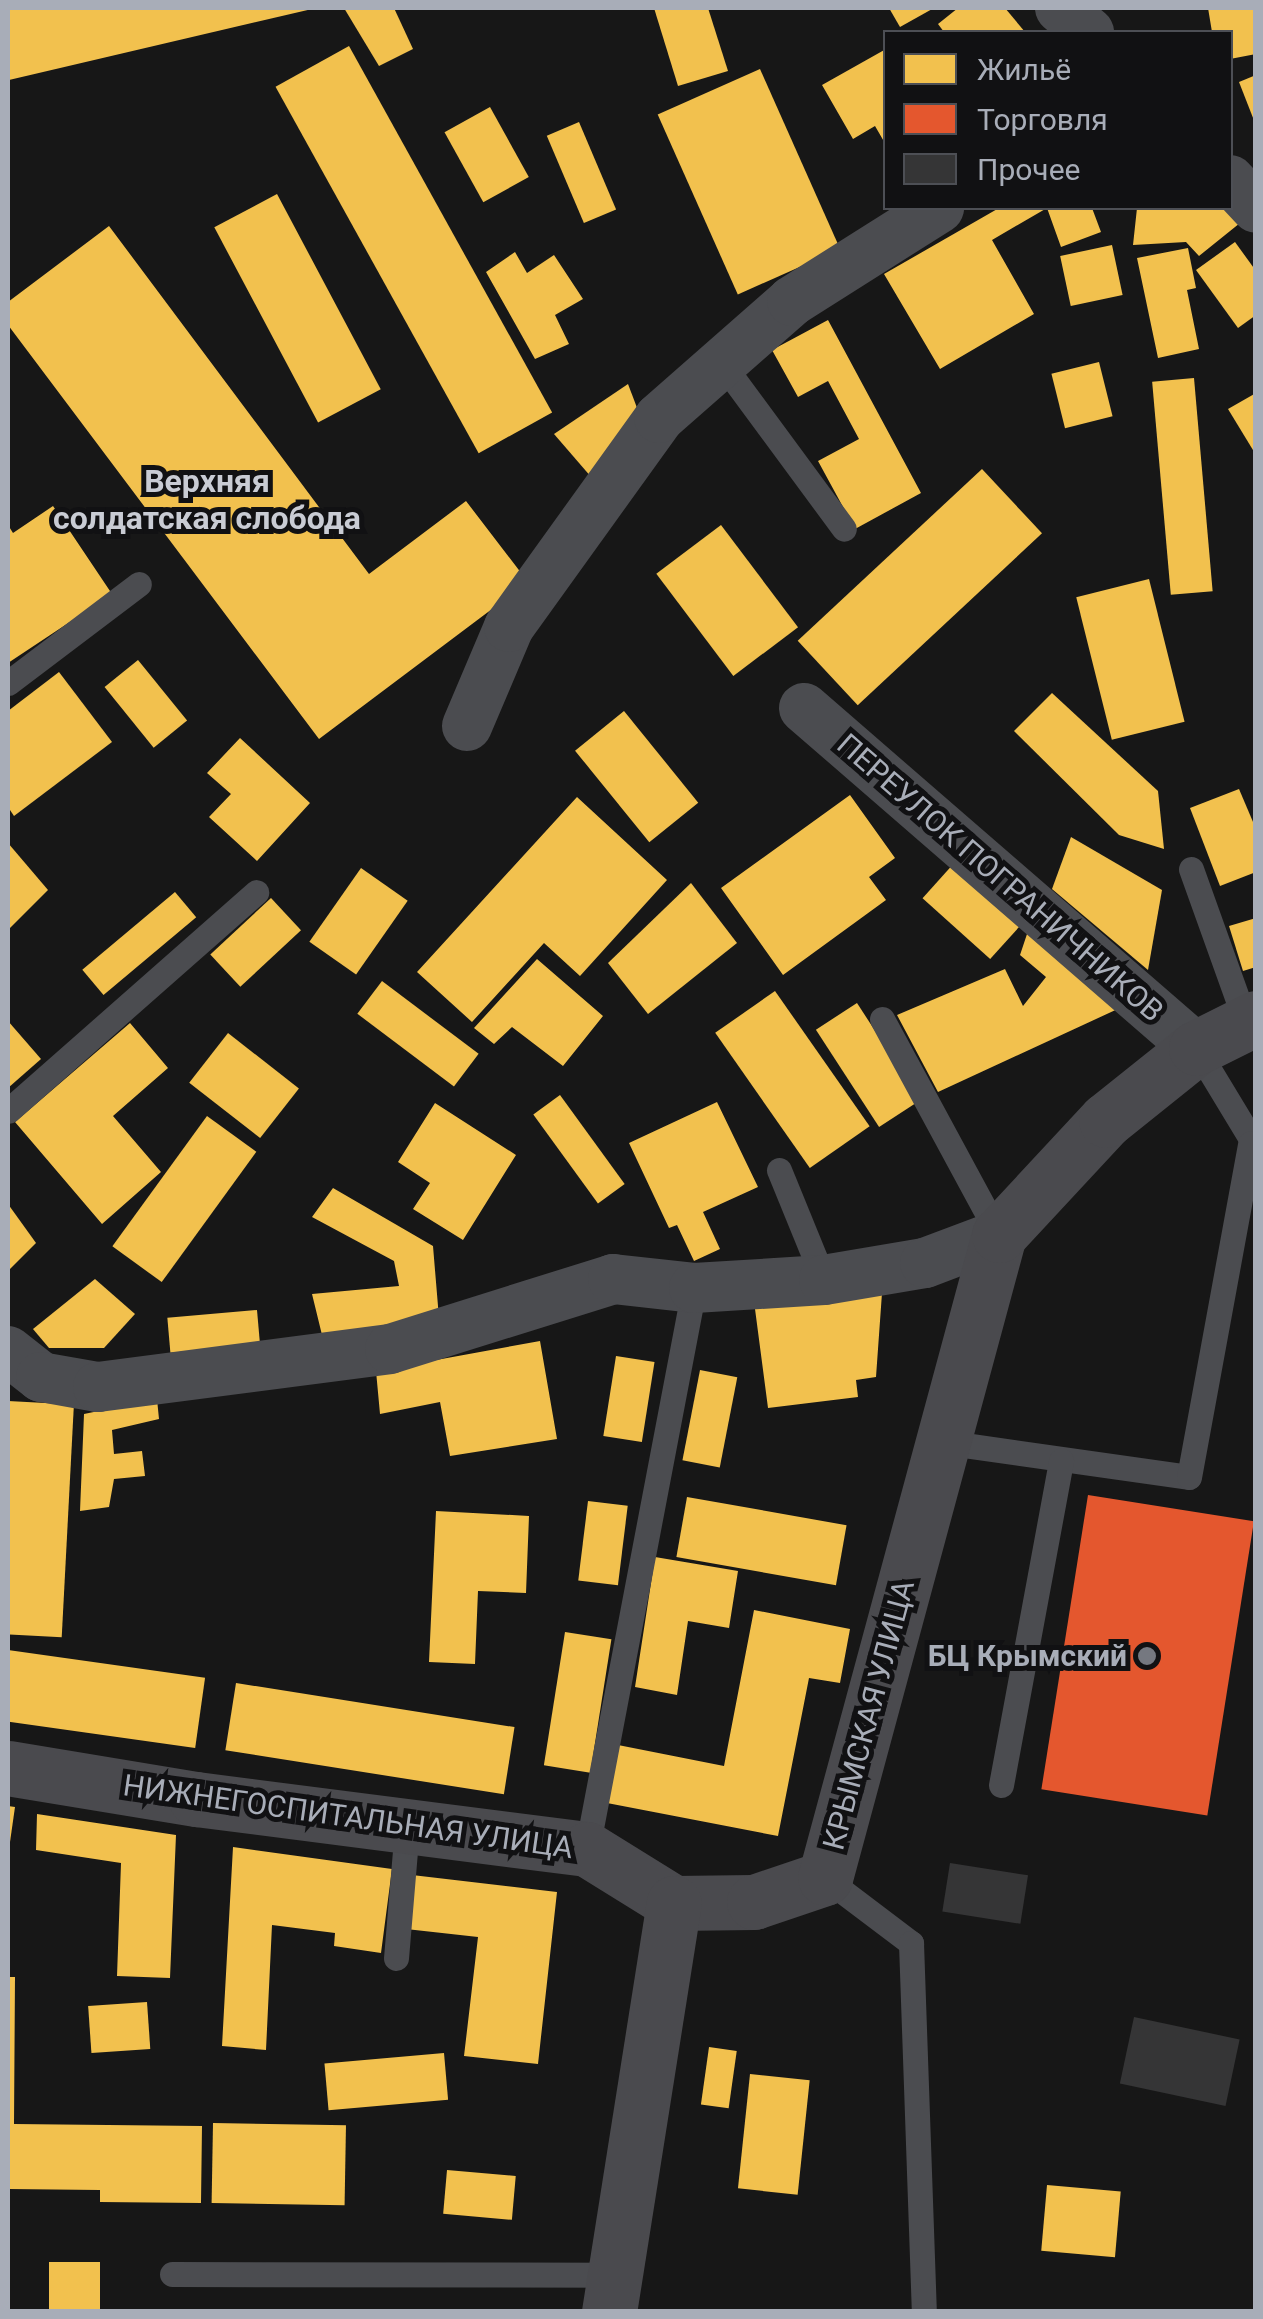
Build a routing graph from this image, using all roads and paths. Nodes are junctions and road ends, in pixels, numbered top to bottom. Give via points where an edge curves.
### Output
1 (1060, 8) edge
2 (1087, 30) edge
3 (1233, 183) edge
4 (1256, 208) edge
5 (935, 210) edge
6 (721, 362) junction
7 (844, 529) dead end
8 (140, 584) dead end
9 (8, 684) edge
10 (804, 708) dead end
11 (467, 726) dead end
12 (1191, 868) dead end
13 (256, 892) dead end
14 (882, 1019) dead end
15 (1251, 1020) edge
16 (1196, 1048) junction
17 (8, 1110) edge
18 (1252, 1146) edge
19 (778, 1170) dead end
20 (999, 1235) junction
21 (824, 1280) junction
22 (694, 1288) junction
23 (8, 1352) edge
24 (943, 1442) junction
25 (1061, 1460) junction
26 (8, 1768) edge
27 (1001, 1785) dead end
28 (407, 1826) junction
29 (587, 1849) junction
30 (825, 1878) junction
31 (674, 1904) junction
32 (396, 1958) dead end
33 (172, 2274) dead end
34 (612, 2293) edge
35 (924, 2312) edge

1 - 2 street
3 - 4 street
5 - 6 street via 792,301
6 - 7 lane
6 - 11 street via 658,418 569,540 509,627
8 - 9 lane
10 - 16 street, ПЕРЕУЛОК ПОГРАНИЧНИКОВ
12 - 15 lane
13 - 17 lane
14 - 20 lane
15 - 16 street
16 - 18 lane
16 - 20 street via 1106,1120
18 - 25 lane via 1188,1477
19 - 21 lane
20 - 21 street via 925,1263
20 - 24 street, КРЫМСКАЯ УЛИЦА
21 - 22 street
22 - 23 street via 613,1279 390,1349 98,1387 41,1377
22 - 29 lane
24 - 25 lane
24 - 30 street, КРЫМСКАЯ УЛИЦА
25 - 27 lane
26 - 28 street, НИЖНЕГОСПИТАЛЬНАЯ УЛИЦА
28 - 29 street, НИЖНЕГОСПИТАЛЬНАЯ УЛИЦА
28 - 32 lane
29 - 31 street, НИЖНЕГОСПИТАЛЬНАЯ УЛИЦА
30 - 31 street, КРЫМСКАЯ УЛИЦА via 754,1902
30 - 35 lane via 911,1943
31 - 34 street
33 - 34 lane

